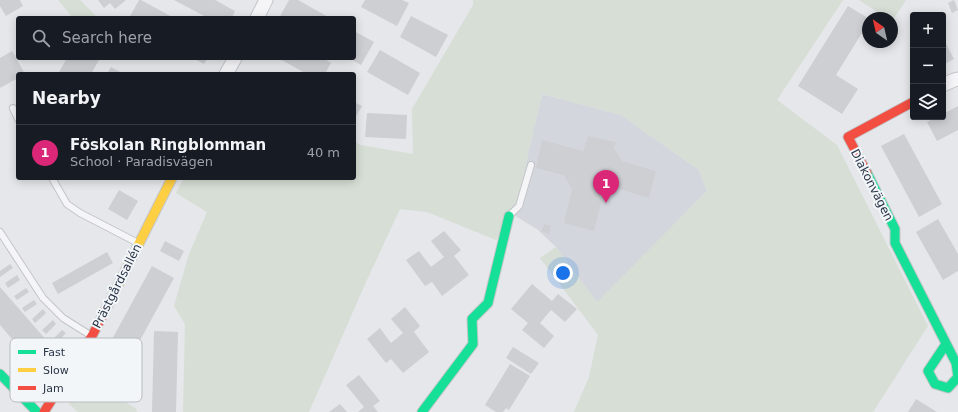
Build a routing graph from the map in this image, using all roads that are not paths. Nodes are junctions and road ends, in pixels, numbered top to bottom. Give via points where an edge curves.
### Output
1 (266, 0) edge
2 (258, 16) edge
3 (234, 60) edge
4 (227, 72) edge
5 (958, 79) edge
6 (945, 84) edge
7 (910, 104) edge
8 (13, 108) dead end
9 (16, 115) edge
10 (531, 165) dead end
11 (53, 180) edge
12 (171, 180) edge
13 (509, 216) joint
14 (0, 232) edge
15 (139, 243) junction
16 (92, 336) joint
17 (946, 344) dead end
18 (0, 374) edge
19 (10, 384) edge
20 (27, 402) edge
21 (50, 402) edge
22 (37, 412) edge
23 (44, 412) edge
24 (422, 412) edge

1 - 2 street
3 - 4 street
5 - 6 street
7 - 17 street, Diakonvägen via 848,137 895,229 895,243
8 - 9 lane
10 - 13 lane via 519,206
11 - 15 lane via 68,204 80,213
12 - 15 street, Prästgårdsallén
13 - 24 street via 488,303 472,318 473,344
14 - 16 lane via 43,298 63,318
15 - 16 street, Prästgårdsallén
18 - 19 street
20 - 22 street
21 - 23 street, Prästgårdsallén

